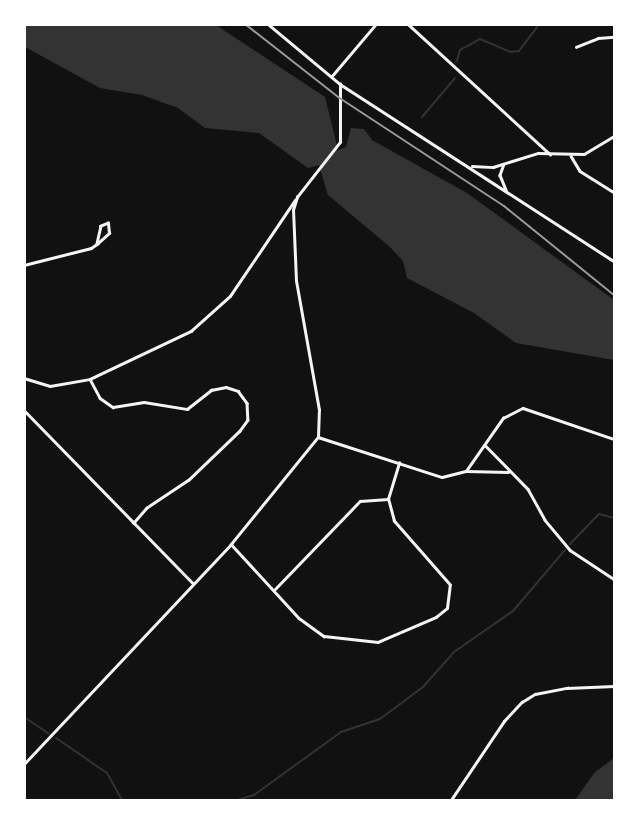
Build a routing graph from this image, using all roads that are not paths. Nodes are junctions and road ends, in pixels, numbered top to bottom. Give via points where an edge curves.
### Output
1 (268, 24) edge
2 (376, 24) edge
3 (408, 24) edge
4 (614, 37) edge
5 (576, 47) dead end
6 (331, 77) junction
7 (340, 84) junction
8 (614, 136) edge
9 (550, 154) junction
10 (571, 156) junction
11 (504, 164) junction
12 (469, 166) junction
13 (614, 192) edge
14 (508, 194) junction
15 (297, 197) junction
16 (97, 244) junction
17 (614, 261) edge
18 (24, 265) edge
19 (24, 378) edge
20 (90, 379) junction
21 (24, 410) edge
22 (318, 437) junction
23 (614, 439) edge
24 (485, 445) junction
25 (399, 463) junction
26 (466, 471) junction
27 (508, 472) junction
28 (388, 499) junction
29 (134, 523) junction
30 (231, 544) junction
31 (614, 579) edge
32 (192, 583) junction
33 (274, 590) junction
34 (614, 685) edge
35 (24, 764) edge
36 (451, 800) edge

1 - 6 street
2 - 6 street
3 - 9 street
4 - 5 street
6 - 7 street
7 - 12 street
7 - 15 street via 338,147
8 - 10 street via 594,151
9 - 10 street
9 - 11 street
10 - 13 street via 580,171
11 - 12 street
11 - 14 street via 500,175
12 - 14 street
14 - 17 street
15 - 20 street via 230,296 212,314 166,346
15 - 22 street via 293,210 296,281 319,410
16 - 16 street via 101,226 108,223 111,230
16 - 18 street
19 - 20 street via 50,386
20 - 29 street via 100,398 113,407 153,402 187,409 211,390 226,387 238,391 247,403 248,420 240,431 190,480 147,508
21 - 29 street
22 - 25 street
22 - 30 street
23 - 24 street via 523,408 503,418
24 - 26 street
24 - 27 street
25 - 26 street via 442,477
25 - 28 street
26 - 27 street
27 - 31 street via 527,489 570,550
28 - 33 street via 360,502
28 - 33 street via 394,521 450,585 447,608 436,617 378,642 337,640 311,629
29 - 32 street
30 - 32 street
30 - 33 street
32 - 35 street
34 - 36 street via 535,694 513,710

